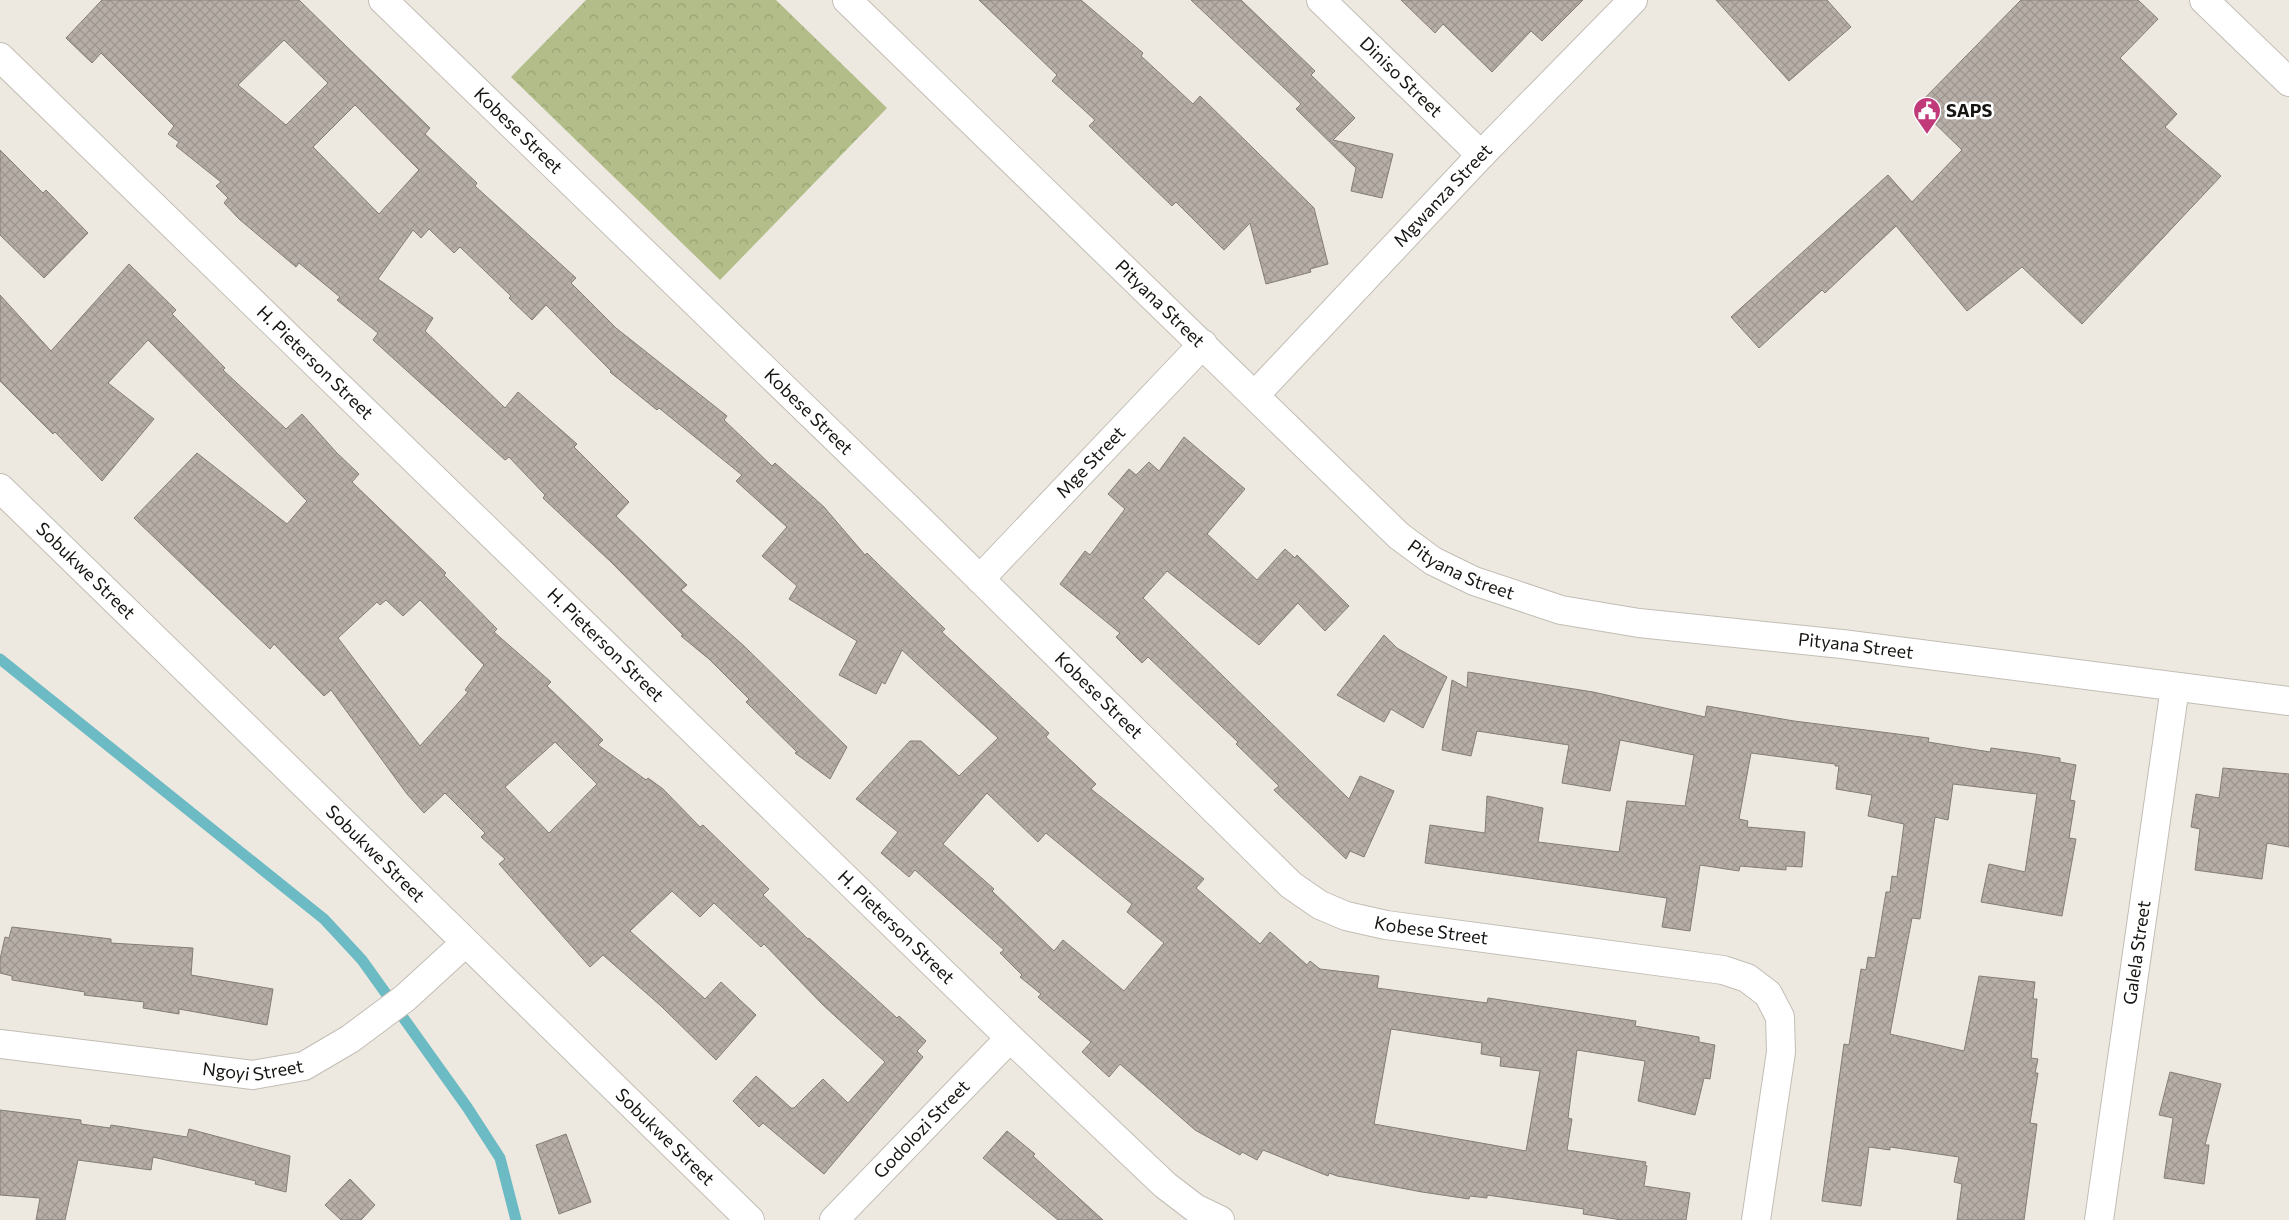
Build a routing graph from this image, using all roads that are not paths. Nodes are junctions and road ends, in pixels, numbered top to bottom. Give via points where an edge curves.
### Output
1 (384, 0) edge
2 (847, 0) edge
3 (1321, 0) edge
4 (1633, 0) edge
5 (2204, 0) edge
6 (0, 57) edge
7 (2289, 82) edge
8 (1481, 154) junction
9 (1203, 344) junction
10 (1255, 395) junction
11 (0, 488) edge
12 (980, 579) junction
13 (2175, 686) junction
14 (2289, 701) edge
15 (465, 943) junction
16 (1010, 1038) junction
17 (0, 1044) edge
18 (750, 1220) edge
19 (834, 1220) edge
20 (1220, 1220) edge
21 (1756, 1220) edge
22 (2099, 1220) edge

1 - 12 street, Kobese Street
2 - 9 street, Pityana Street
3 - 8 street, Diniso Street
4 - 8 street, Mgwanza Street
5 - 7 street
6 - 16 street, H. Pieterson Street
8 - 10 street, Mgwanza Street
9 - 10 street, Pityana Street
9 - 12 street, Mge Street
10 - 13 street, Pityana Street via 1399,536 1433,561 1474,580 1562,610 1639,623 1842,644
11 - 15 street, Sobukwe Street
12 - 21 street, Kobese Street via 1291,885 1320,904 1346,916 1386,925 1723,970 1747,978 1768,994 1780,1017 1781,1052
13 - 14 street, Pityana Street
13 - 22 street, Galela Street
15 - 17 street, Ngoyi Street via 390,1010 350,1040 304,1066 252,1075
15 - 18 street, Sobukwe Street
16 - 19 street, Godolozi Street
16 - 20 street, H. Pieterson Street via 1166,1185 1195,1208

